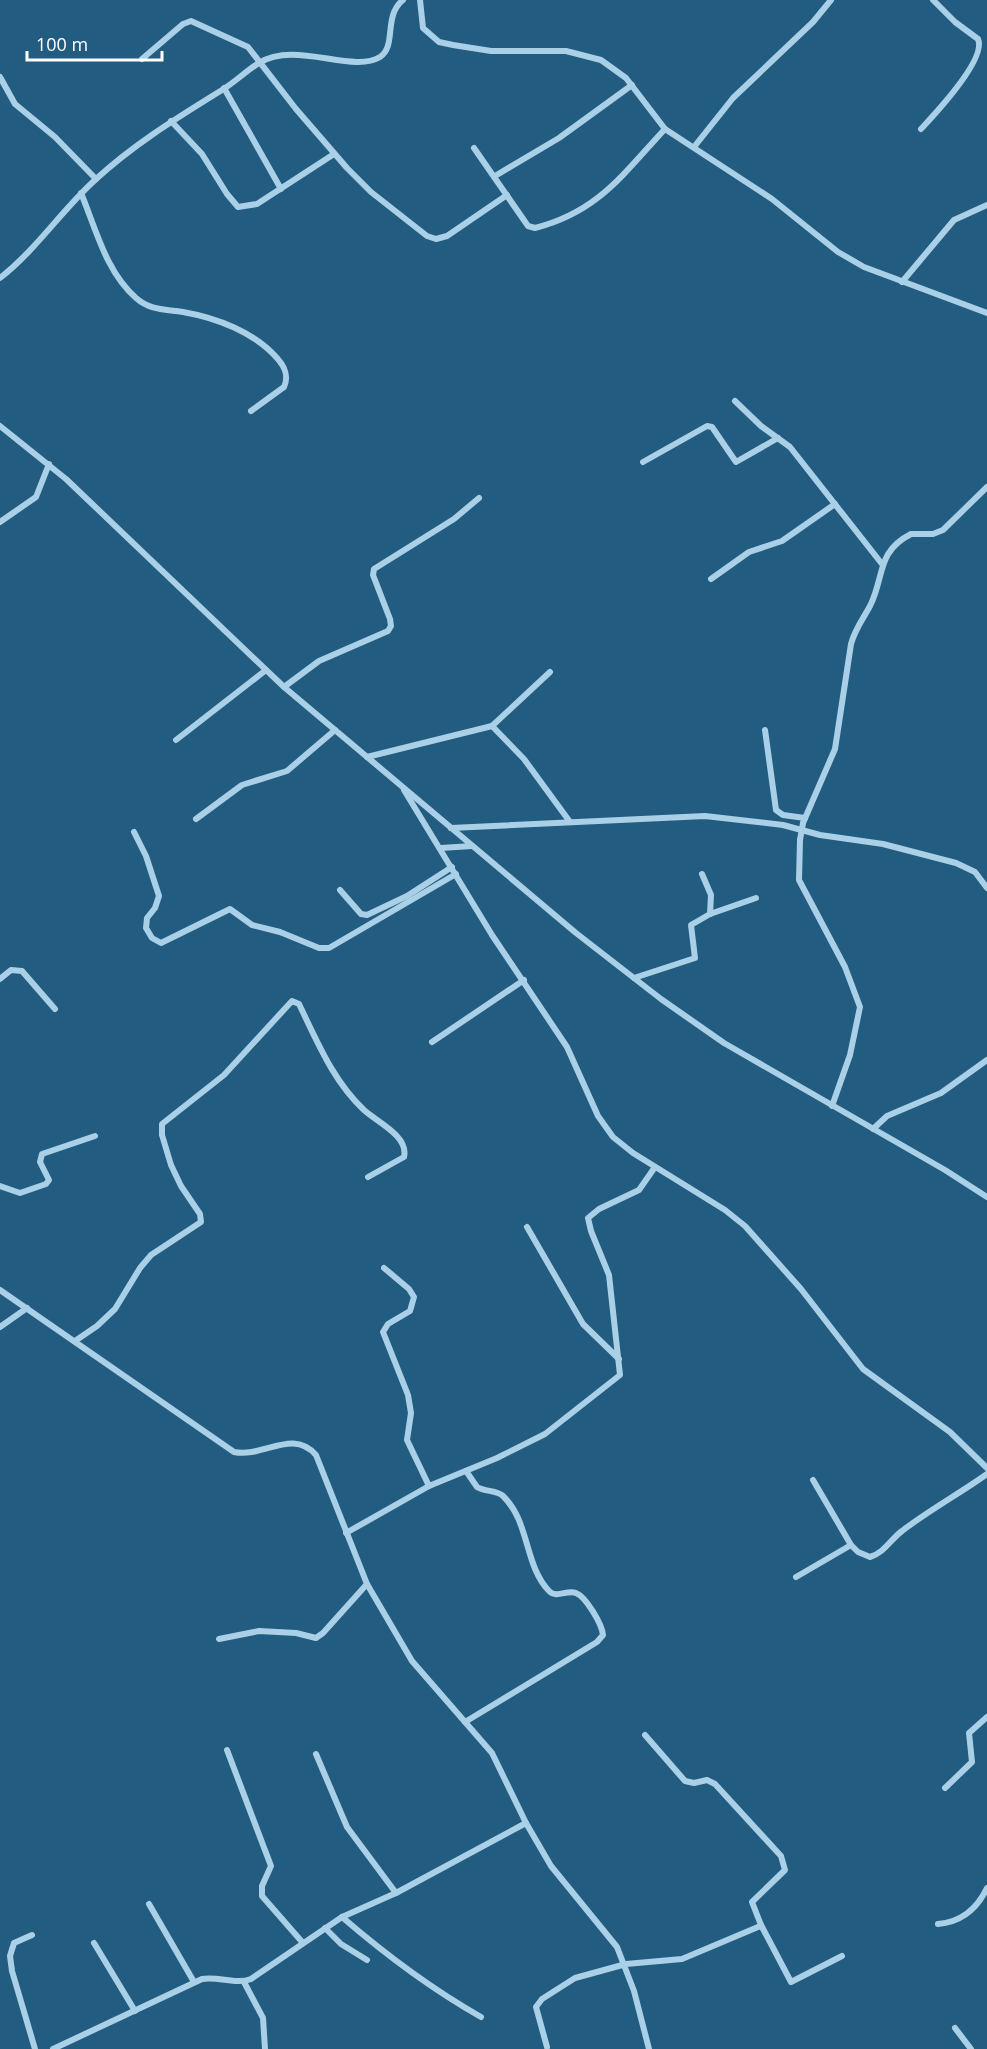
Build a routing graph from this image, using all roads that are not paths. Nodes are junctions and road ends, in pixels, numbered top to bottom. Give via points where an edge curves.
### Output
1 (403, 0) edge
2 (420, 0) edge
3 (831, 0) edge
4 (933, 0) edge
5 (142, 59) dead end
6 (260, 62) junction
7 (0, 77) edge
8 (632, 86) junction
9 (224, 88) junction
10 (171, 121) junction
11 (665, 129) junction
12 (921, 129) dead end
13 (694, 147) junction
14 (474, 148) dead end
15 (334, 154) junction
16 (495, 176) junction
17 (96, 179) junction
18 (281, 189) junction
19 (81, 193) junction
20 (507, 195) junction
21 (987, 204) edge
22 (0, 278) edge
23 (902, 282) junction
24 (987, 313) edge
25 (735, 401) dead end
26 (251, 411) dead end
27 (0, 426) edge
28 (778, 438) junction
29 (643, 462) dead end
30 (49, 464) junction
31 (987, 487) edge
32 (478, 498) dead end
33 (835, 504) junction
34 (0, 522) edge
35 (882, 564) junction
36 (711, 579) dead end
37 (266, 670) junction
38 (550, 672) dead end
39 (284, 687) junction
40 (492, 726) junction
41 (335, 730) junction
42 (765, 730) dead end
43 (176, 740) dead end
44 (367, 757) junction
45 (399, 782) junction
46 (196, 819) dead end
47 (804, 821) junction
48 (570, 822) junction
49 (451, 828) junction
50 (134, 832) dead end
51 (472, 846) junction
52 (441, 848) junction
53 (452, 867) junction
54 (456, 874) junction
55 (702, 874) dead end
56 (987, 888) edge
57 (340, 890) dead end
58 (756, 898) dead end
59 (710, 914) junction
60 (634, 978) junction
61 (0, 979) edge
62 (524, 980) junction
63 (55, 1009) dead end
64 (432, 1042) dead end
65 (987, 1060) edge
66 (832, 1106) junction
67 (873, 1129) junction
68 (95, 1136) dead end
69 (655, 1167) junction
70 (369, 1177) dead end
71 (0, 1185) edge
72 (987, 1197) edge
73 (527, 1227) dead end
74 (384, 1268) dead end
75 (0, 1290) edge
76 (27, 1308) junction
77 (0, 1327) edge
78 (75, 1341) junction
79 (619, 1359) junction
80 (987, 1468) edge
81 (466, 1471) junction
82 (987, 1474) edge
83 (813, 1480) dead end
84 (429, 1486) junction
85 (346, 1533) junction
86 (850, 1545) junction
87 (796, 1577) dead end
88 (367, 1584) junction
89 (219, 1639) dead end
90 (987, 1717) edge
91 (465, 1722) junction
92 (645, 1735) dead end
93 (227, 1750) dead end
94 (316, 1754) dead end
95 (945, 1788) dead end
96 (526, 1823) junction
97 (987, 1888) edge
98 (396, 1893) junction
99 (149, 1904) dead end
100 (342, 1917) junction
101 (938, 1924) dead end
102 (761, 1925) junction
103 (325, 1928) junction
104 (32, 1935) dead end
105 (94, 1943) dead end
106 (303, 1943) junction
107 (842, 1956) dead end
108 (368, 1960) dead end
109 (626, 1964) junction
110 (194, 1982) junction
111 (244, 1982) junction
112 (135, 2011) junction
113 (481, 2017) dead end
114 (956, 2028) dead end
115 (547, 2047) dead end
116 (35, 2049) edge
117 (53, 2049) edge
118 (265, 2049) edge
119 (649, 2049) edge
120 (971, 2049) edge

1 - 6 street via 394,9 386,51 372,60 310,54
2 - 8 street via 423,28 439,42 491,51 581,53 614,67
3 - 13 street via 733,98
4 - 12 street via 980,43 960,86
5 - 6 street via 191,21 248,47
6 - 9 street
6 - 15 street
7 - 17 street via 15,104
8 - 11 street
8 - 16 street via 559,138
9 - 10 street
9 - 18 street
10 - 17 street via 135,144
10 - 18 street via 202,153 234,204 246,208
11 - 13 street
11 - 20 street via 602,197 580,211 531,227
13 - 23 street via 772,199 838,252
14 - 16 street
15 - 18 street
15 - 20 street via 371,192 420,232 435,239 447,236
16 - 20 street
17 - 19 street
19 - 22 street via 23,259
19 - 26 street via 116,278 135,297 152,308 190,314 247,333 282,363 286,374 284,387
21 - 23 street via 954,220
23 - 24 street
25 - 28 street
27 - 30 street
28 - 29 street via 736,462 712,427 707,426
28 - 33 street via 790,447
30 - 34 street via 36,497
30 - 37 street
31 - 35 street via 943,530 905,537 889,551
32 - 39 street via 454,519 374,569 390,619 388,631 319,661
33 - 35 street
33 - 36 street via 782,541 749,552
35 - 47 street via 875,594 851,644 835,748
37 - 39 street
37 - 43 street
38 - 40 street
39 - 41 street
40 - 44 street
40 - 48 street via 524,759
41 - 44 street
41 - 46 street via 287,771 242,784
42 - 47 street via 776,810
44 - 45 street
45 - 49 street
45 - 52 street
47 - 66 street, bridge via 799,880 845,967 860,1007 850,1055
48 - 49 street
48 - 56 street via 705,816 783,825 956,863 975,872
49 - 51 street
50 - 54 street via 159,896 146,928 161,943 230,909 252,925 329,948
51 - 52 street
51 - 60 street
52 - 53 street
53 - 54 street
53 - 57 street via 368,915 361,914
54 - 62 street
55 - 59 street via 711,895
58 - 59 street
59 - 60 street via 691,925 695,958
60 - 66 street via 724,1043
61 - 63 street via 11,970 22,971
62 - 64 street
62 - 69 street via 577,1064 605,1128
65 - 67 street via 941,1093 887,1116
66 - 67 street
67 - 72 street
68 - 71 street via 42,1154 40,1162 49,1180 46,1184 20,1193
69 - 79 street via 639,1190 588,1218 609,1275
69 - 80 street via 745,1226 794,1280 863,1369 950,1432
70 - 78 street via 404,1157 404,1150 394,1134 351,1095 322,1053 299,1004 292,1001 224,1075 162,1124 171,1165 201,1222 151,1255 115,1309
73 - 79 street via 583,1324
74 - 84 street via 414,1297 410,1311 388,1324 383,1332 408,1395 411,1413 407,1440
75 - 76 street
76 - 77 street
76 - 78 street
78 - 85 street via 234,1452 252,1454 295,1442 309,1448 321,1463
79 - 81 street via 620,1375 559,1425
81 - 84 street
81 - 91 street via 477,1487 502,1494 509,1504 548,1590 557,1595 572,1592 582,1596 603,1635
82 - 86 street via 899,1533 876,1555 864,1556
83 - 86 street
84 - 85 street
85 - 88 street
86 - 87 street
88 - 89 street via 316,1638 259,1631
88 - 91 street via 412,1661
90 - 95 street via 969,1733 972,1762
91 - 96 street via 492,1753
92 - 102 street via 685,1781 707,1780 715,1784 781,1856 784,1874 752,1902
93 - 106 street via 271,1866 262,1896
94 - 98 street via 347,1827
96 - 98 street
96 - 109 street via 556,1873 608,1933
97 - 101 street via 970,1913
98 - 100 street
99 - 110 street
100 - 103 street
100 - 113 street via 402,1967
102 - 107 street via 791,1982
102 - 109 street via 681,1959
103 - 106 street
103 - 108 street via 341,1944
104 - 116 street via 14,1943 10,1963
105 - 112 street
106 - 111 street
109 - 115 street via 576,1978 537,2003
109 - 119 street
110 - 111 street via 214,1977
110 - 112 street
111 - 118 street via 263,2018
112 - 117 street
114 - 120 street

